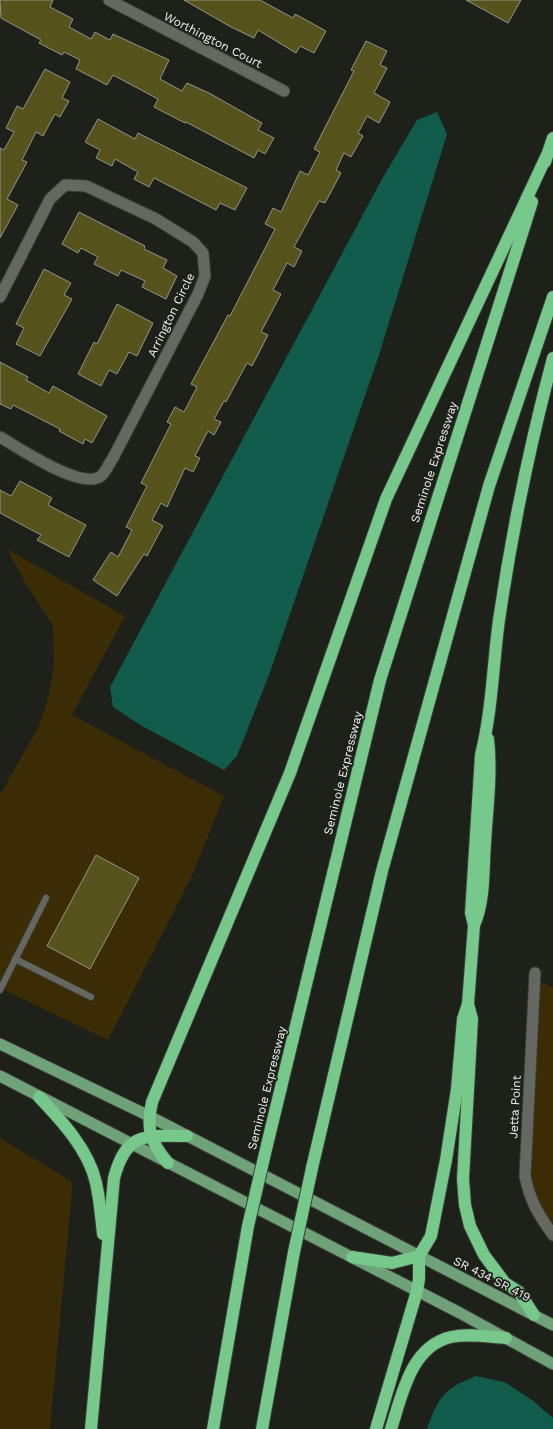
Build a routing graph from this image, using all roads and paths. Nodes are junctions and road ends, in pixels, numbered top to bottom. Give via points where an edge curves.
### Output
1 (109, 0) edge
2 (284, 91) dead end
3 (553, 138) edge
4 (547, 155) junction
5 (0, 297) edge
6 (553, 297) edge
7 (553, 358) edge
8 (0, 437) edge
9 (46, 898) dead end
10 (15, 959) junction
11 (535, 973) dead end
12 (0, 990) edge
13 (91, 997) dead end
14 (468, 1004) junction
15 (0, 1044) edge
16 (0, 1076) edge
17 (39, 1096) junction
18 (149, 1116) junction
19 (187, 1136) junction
20 (151, 1137) junction
21 (130, 1143) junction
22 (168, 1162) junction
23 (553, 1235) edge
24 (106, 1254) junction
25 (419, 1256) junction
26 (352, 1257) junction
27 (417, 1291) junction
28 (534, 1315) junction
29 (553, 1325) edge
30 (506, 1338) junction
31 (553, 1364) edge
32 (90, 1429) edge
33 (213, 1429) edge
34 (262, 1429) edge
35 (376, 1429) edge
36 (391, 1429) edge

1 - 2 street, Worthington Court
3 - 4 highway, Seminole Expressway
4 - 18 highway via 386,499 290,773 152,1102
4 - 33 highway, Seminole Expressway, bridge via 380,680 248,1226
5 - 8 street, Arrington Circle via 50,199 65,185 86,186 156,219 193,242 203,253 205,276 198,294 101,476 88,480 69,475
6 - 34 highway, bridge via 489,486 382,871 312,1168
7 - 14 highway via 528,460 499,621 487,730 490,756 484,852 478,915 474,925
9 - 10 lane
10 - 12 lane
10 - 13 lane
11 - 23 street, Jetta Point via 525,1176 536,1212
14 - 25 highway via 463,1019 457,1089 440,1192 431,1236
14 - 28 highway via 472,1019 463,1179 465,1206 470,1226 484,1255 505,1283 519,1292
15 - 18 main road, SR 434 SR 419
16 - 17 main road
17 - 21 main road
17 - 24 highway via 82,1149 96,1181
18 - 19 main road, SR 434 SR 419
18 - 20 highway
19 - 20 highway
19 - 25 main road, SR 434 SR 419
20 - 21 highway
20 - 22 highway via 156,1149
21 - 22 main road
21 - 24 highway via 119,1158 114,1178
22 - 26 main road
24 - 32 highway
25 - 26 highway via 392,1262
25 - 27 highway
25 - 28 main road, SR 434 SR 419
26 - 27 main road
27 - 30 main road
27 - 35 highway
28 - 29 main road, SR 434 SR 419
30 - 31 main road
30 - 36 highway via 476,1335 452,1337 432,1345 418,1358

